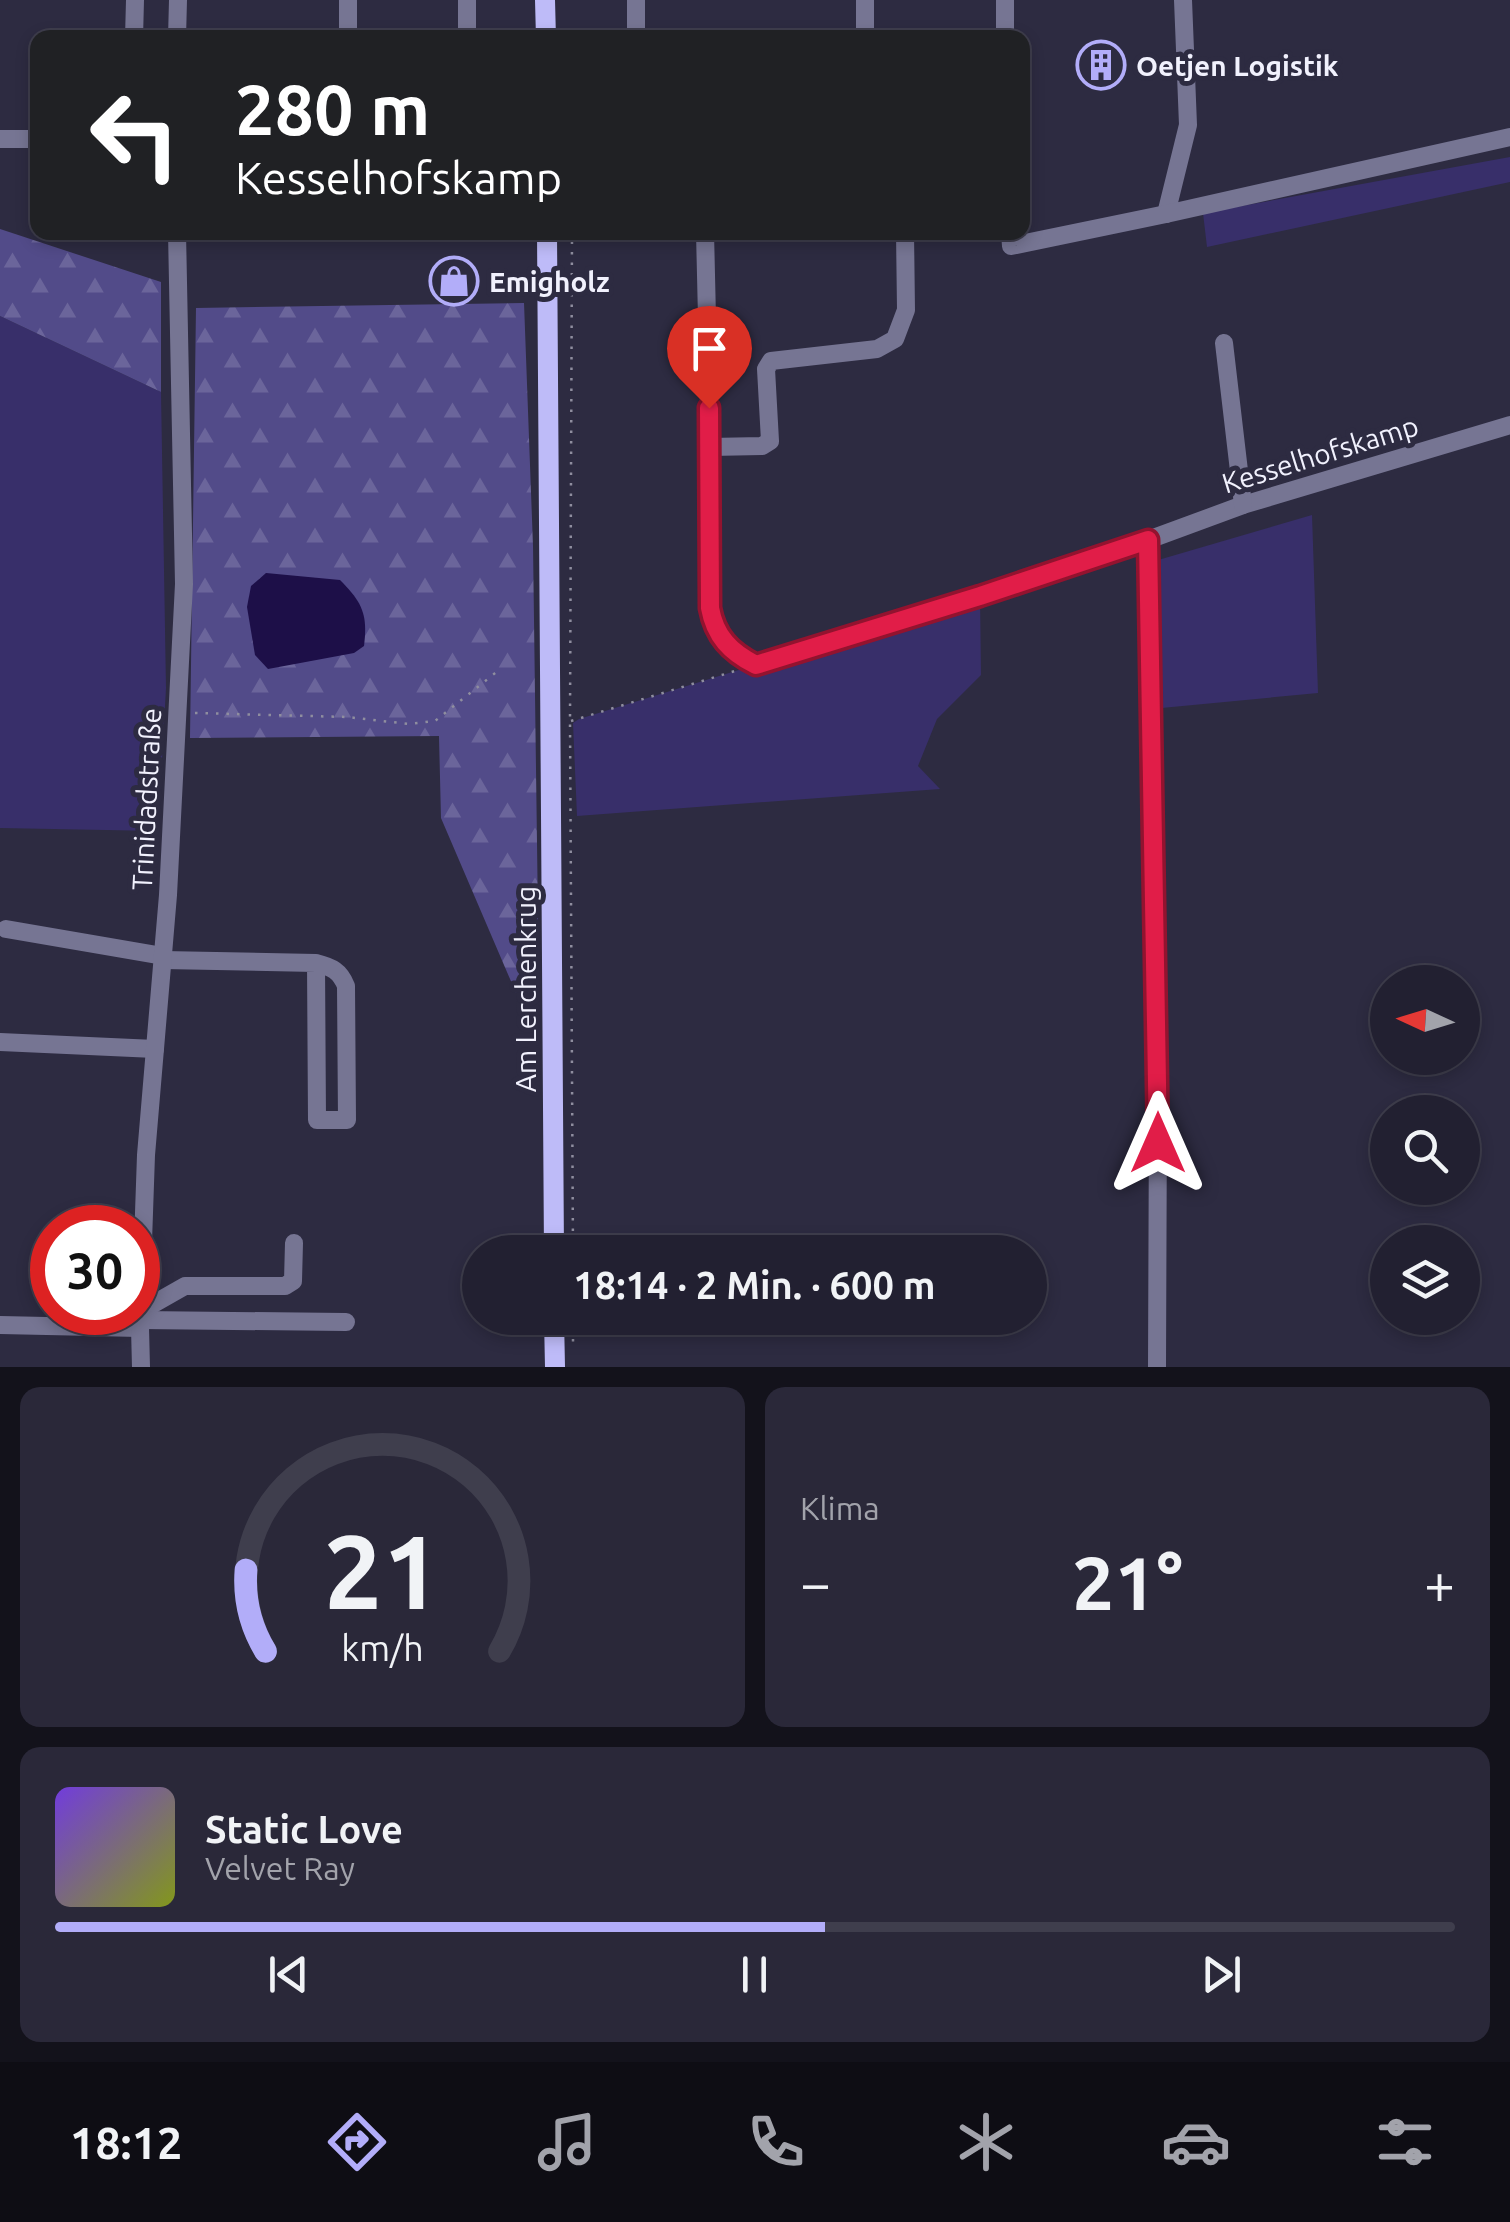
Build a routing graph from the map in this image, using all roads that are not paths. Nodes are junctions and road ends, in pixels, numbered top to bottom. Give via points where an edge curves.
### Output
1 (135, 0) edge
2 (178, 0) edge
3 (348, 0) edge
4 (467, 0) edge
5 (545, 0) edge
6 (636, 0) edge
7 (865, 0) edge
8 (1005, 0) edge
9 (1183, 0) edge
10 (134, 30) edge
11 (177, 30) edge
12 (348, 30) edge
13 (467, 30) edge
14 (546, 30) edge
15 (636, 30) edge
16 (865, 30) edge
17 (1005, 30) edge
18 (1510, 137) edge
19 (0, 139) edge
20 (30, 139) edge
21 (1166, 214) junction
22 (177, 240) edge
23 (551, 240) edge
24 (705, 240) edge
25 (906, 240) edge
26 (1011, 240) edge
27 (1224, 343) dead end
28 (1510, 425) edge
29 (710, 447) junction
30 (1243, 505) junction
31 (1148, 540) junction
32 (6, 930) dead end
33 (163, 958) junction
34 (316, 964) junction
35 (0, 1042) edge
36 (155, 1049) junction
37 (144, 1205) edge
38 (554, 1235) edge
39 (294, 1243) dead end
40 (160, 1305) edge
41 (160, 1320) edge
42 (346, 1322) dead end
43 (30, 1324) edge
44 (0, 1325) edge
45 (140, 1335) edge
46 (554, 1335) edge
47 (141, 1367) edge
48 (555, 1367) edge
49 (1157, 1367) edge

1 - 10 street
2 - 11 street
3 - 12 street
4 - 13 street
5 - 14 main road
6 - 15 street
7 - 16 street
8 - 17 street
9 - 21 street via 1188,125
18 - 21 street
19 - 20 street
21 - 26 street via 1011,246
22 - 33 street, Trinidadstraße via 184,584
23 - 38 main road, Am Lerchenkrug via 560,724
24 - 29 street
25 - 29 street via 906,310 895,338 876,349 771,361 770,441
27 - 30 street
28 - 30 street, Kesselhofskamp
29 - 31 street, Kesselhofskamp via 710,608 717,633 749,662
30 - 31 street, Kesselhofskamp
31 - 49 street
32 - 33 street
33 - 34 street
33 - 36 street, Trinidadstraße
34 - 34 street via 340,974 346,986 347,1120 317,1120
35 - 36 street
36 - 37 street, Trinidadstraße
39 - 40 street via 293,1282 285,1286 184,1286
41 - 42 street
43 - 44 street
45 - 47 street, Trinidadstraße
46 - 48 main road

